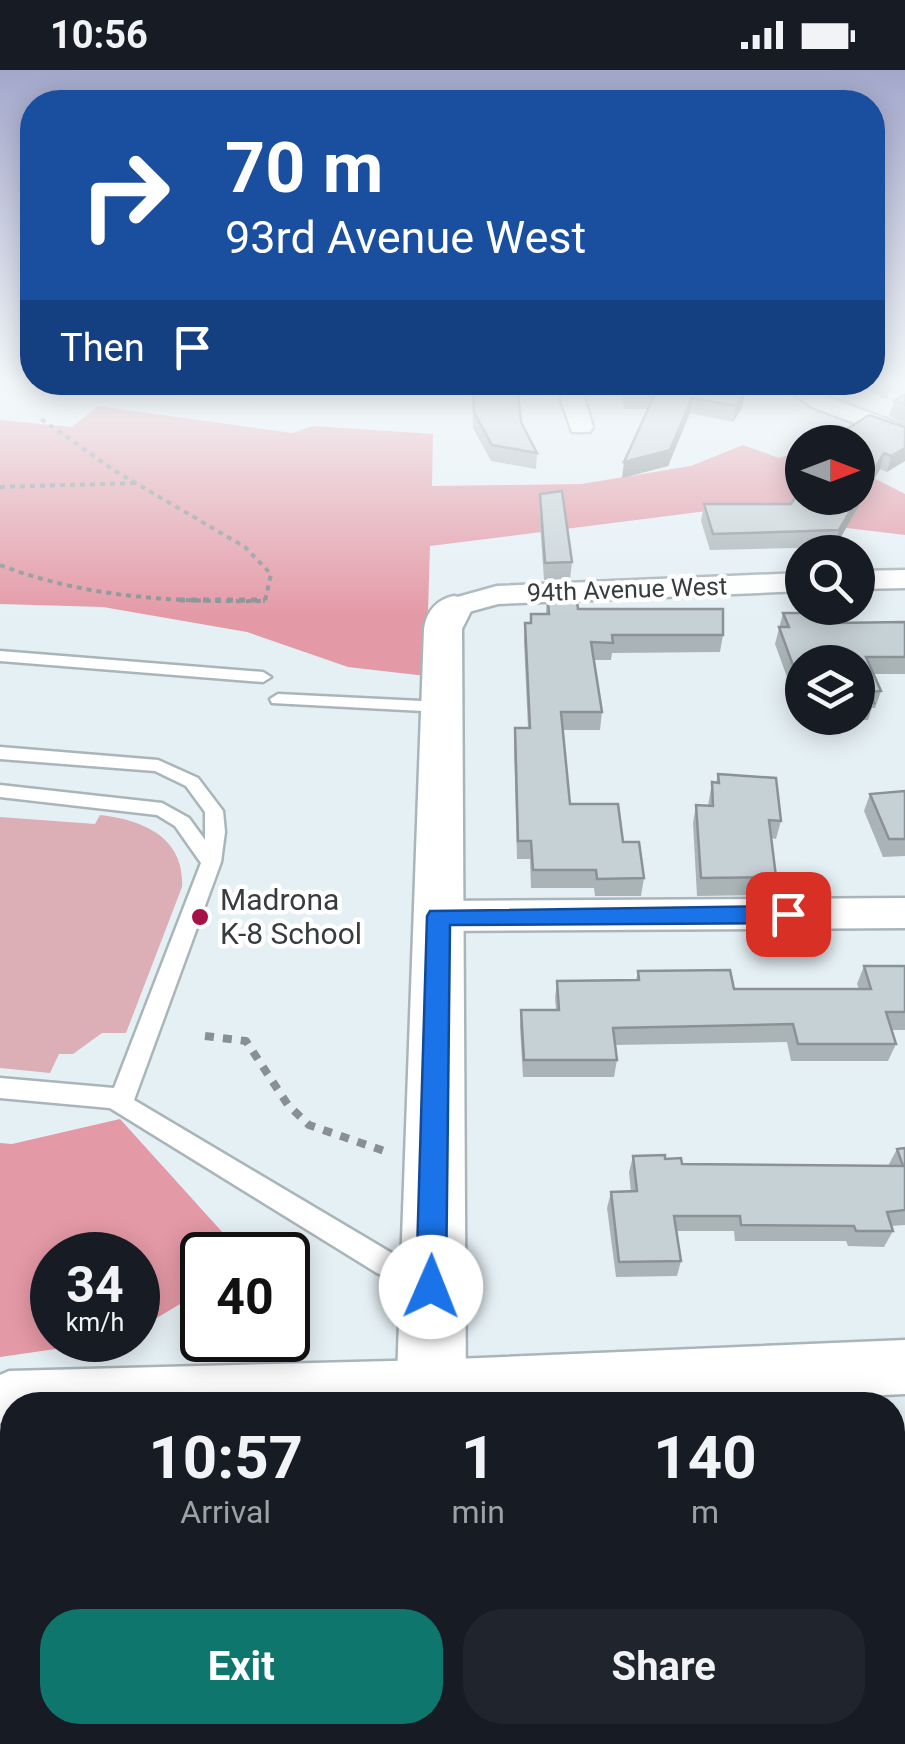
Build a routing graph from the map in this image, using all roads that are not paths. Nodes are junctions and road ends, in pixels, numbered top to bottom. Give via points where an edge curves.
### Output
1 (905, 579) edge
2 (875, 580) edge
3 (785, 583) edge
4 (454, 607) joint
5 (0, 656) edge
6 (263, 677) dead end
7 (278, 700) dead end
8 (442, 707) junction
9 (0, 753) edge
10 (0, 790) edge
11 (211, 862) junction
12 (905, 914) edge
13 (438, 916) junction
14 (0, 1088) edge
15 (122, 1100) junction
16 (431, 1287) junction
17 (905, 1367) edge
18 (431, 1392) edge
19 (496, 1392) edge

1 - 2 street
3 - 4 street, 94th Avenue West via 497,595
4 - 8 street via 443,628
5 - 6 lane
7 - 8 lane
8 - 13 street
9 - 11 lane via 158,766 192,782 214,811
10 - 11 lane via 162,809 182,822
11 - 15 lane
12 - 13 street
13 - 16 street
14 - 15 lane
15 - 16 lane
16 - 18 street
17 - 19 street

